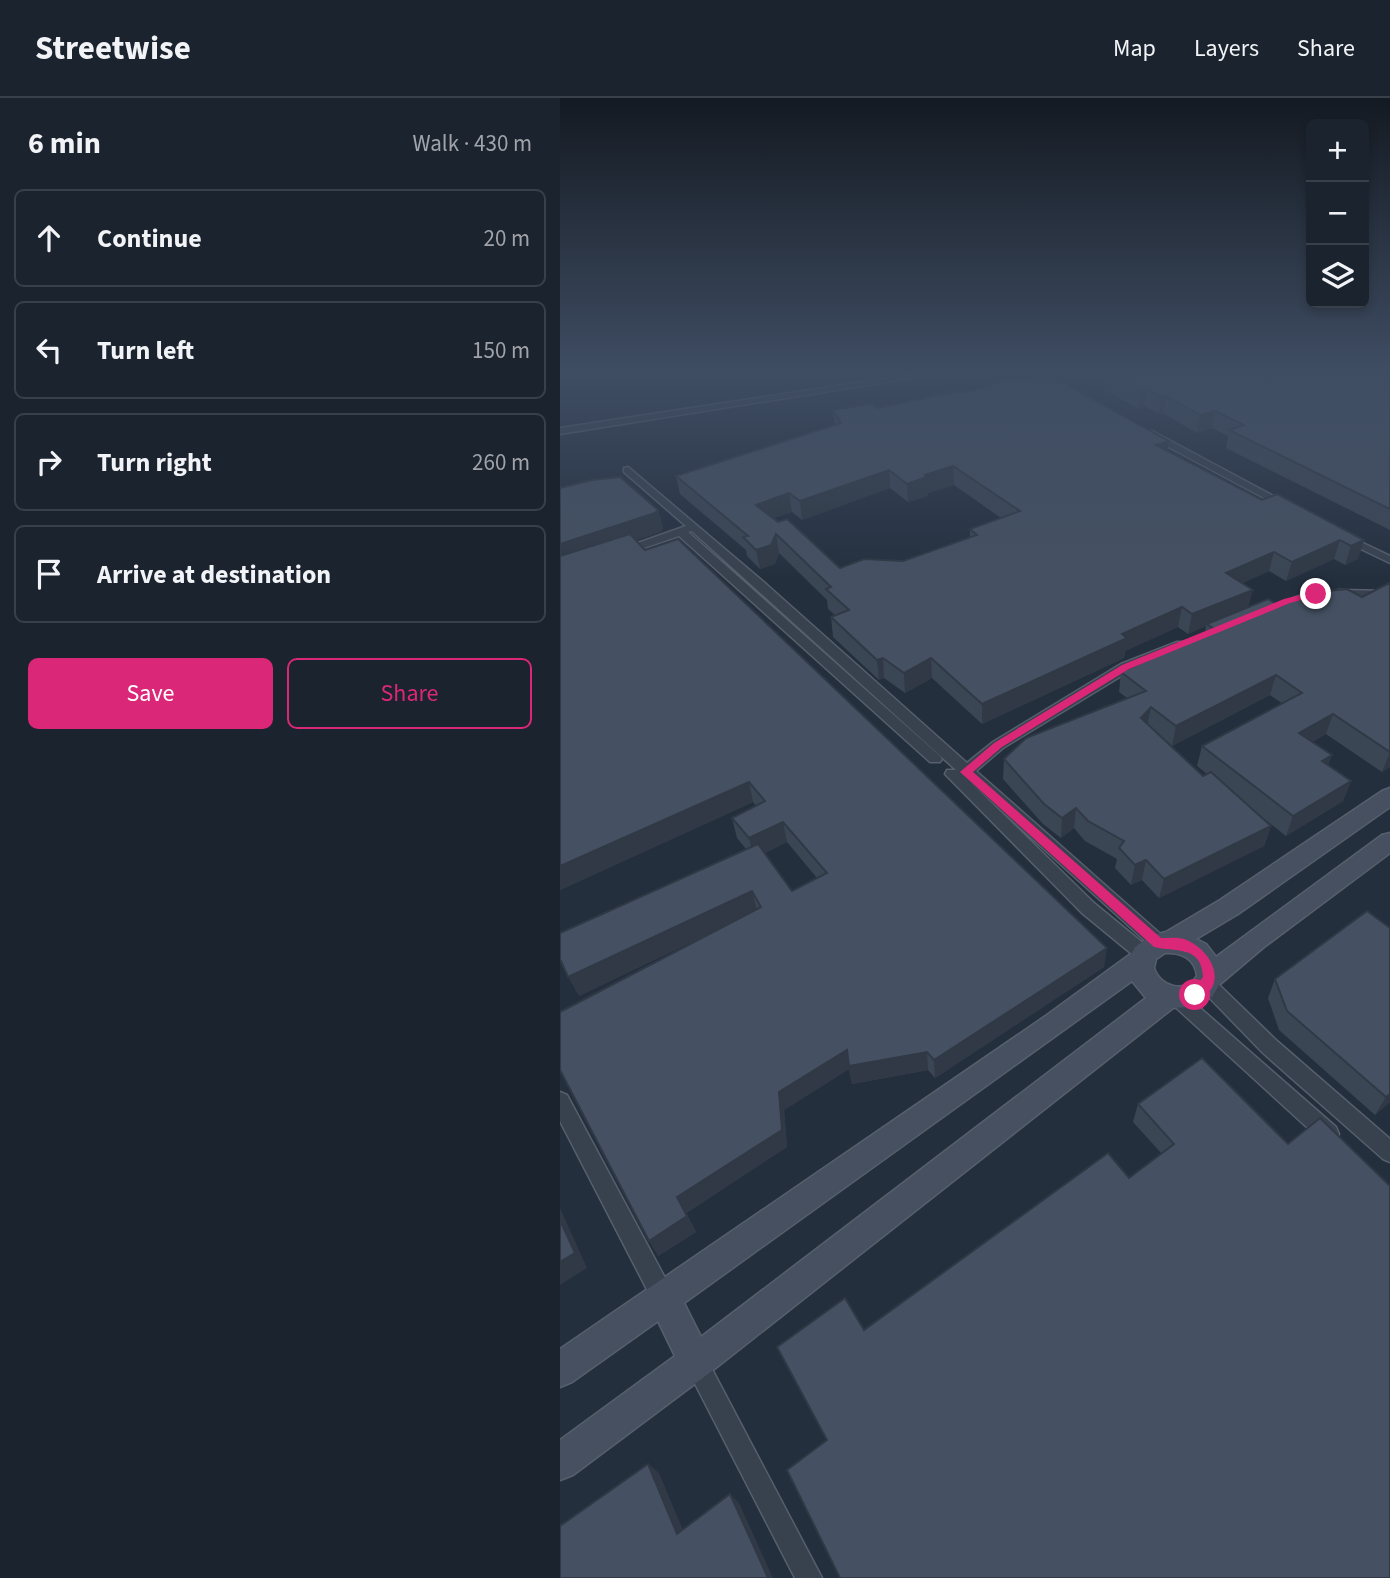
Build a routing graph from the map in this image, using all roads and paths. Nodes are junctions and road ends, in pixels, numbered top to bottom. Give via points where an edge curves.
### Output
1 (1166, 442) edge
2 (628, 470) dead end
3 (1296, 511) edge
4 (688, 529) junction
5 (1333, 531) edge
6 (608, 556) edge
7 (1390, 560) edge
8 (1390, 595) edge
9 (1249, 618) edge
10 (1199, 639) edge
11 (961, 775) junction
12 (1390, 796) edge
13 (1390, 841) edge
14 (1153, 950) junction
15 (1209, 981) junction
16 (1172, 998) junction
17 (560, 1101) edge
18 (1349, 1152) edge
19 (1390, 1152) edge
20 (664, 1299) junction
21 (696, 1362) junction
22 (560, 1370) edge
23 (560, 1462) edge
24 (809, 1578) edge

1 - 3 street
2 - 4 street
4 - 6 street
4 - 11 street
5 - 7 street
8 - 9 street via 1316,594
10 - 11 street via 1126,667 998,745
11 - 14 street via 1088,908
12 - 14 street via 1229,907
13 - 15 street via 1255,940
14 - 15 street via 1181,943 1199,953 1209,969
14 - 16 street via 1143,977 1157,992
14 - 20 street
15 - 16 street via 1195,995
15 - 19 street via 1270,1047
16 - 18 street
16 - 21 street
17 - 20 street
20 - 21 street
20 - 22 street
21 - 23 street
21 - 24 street

